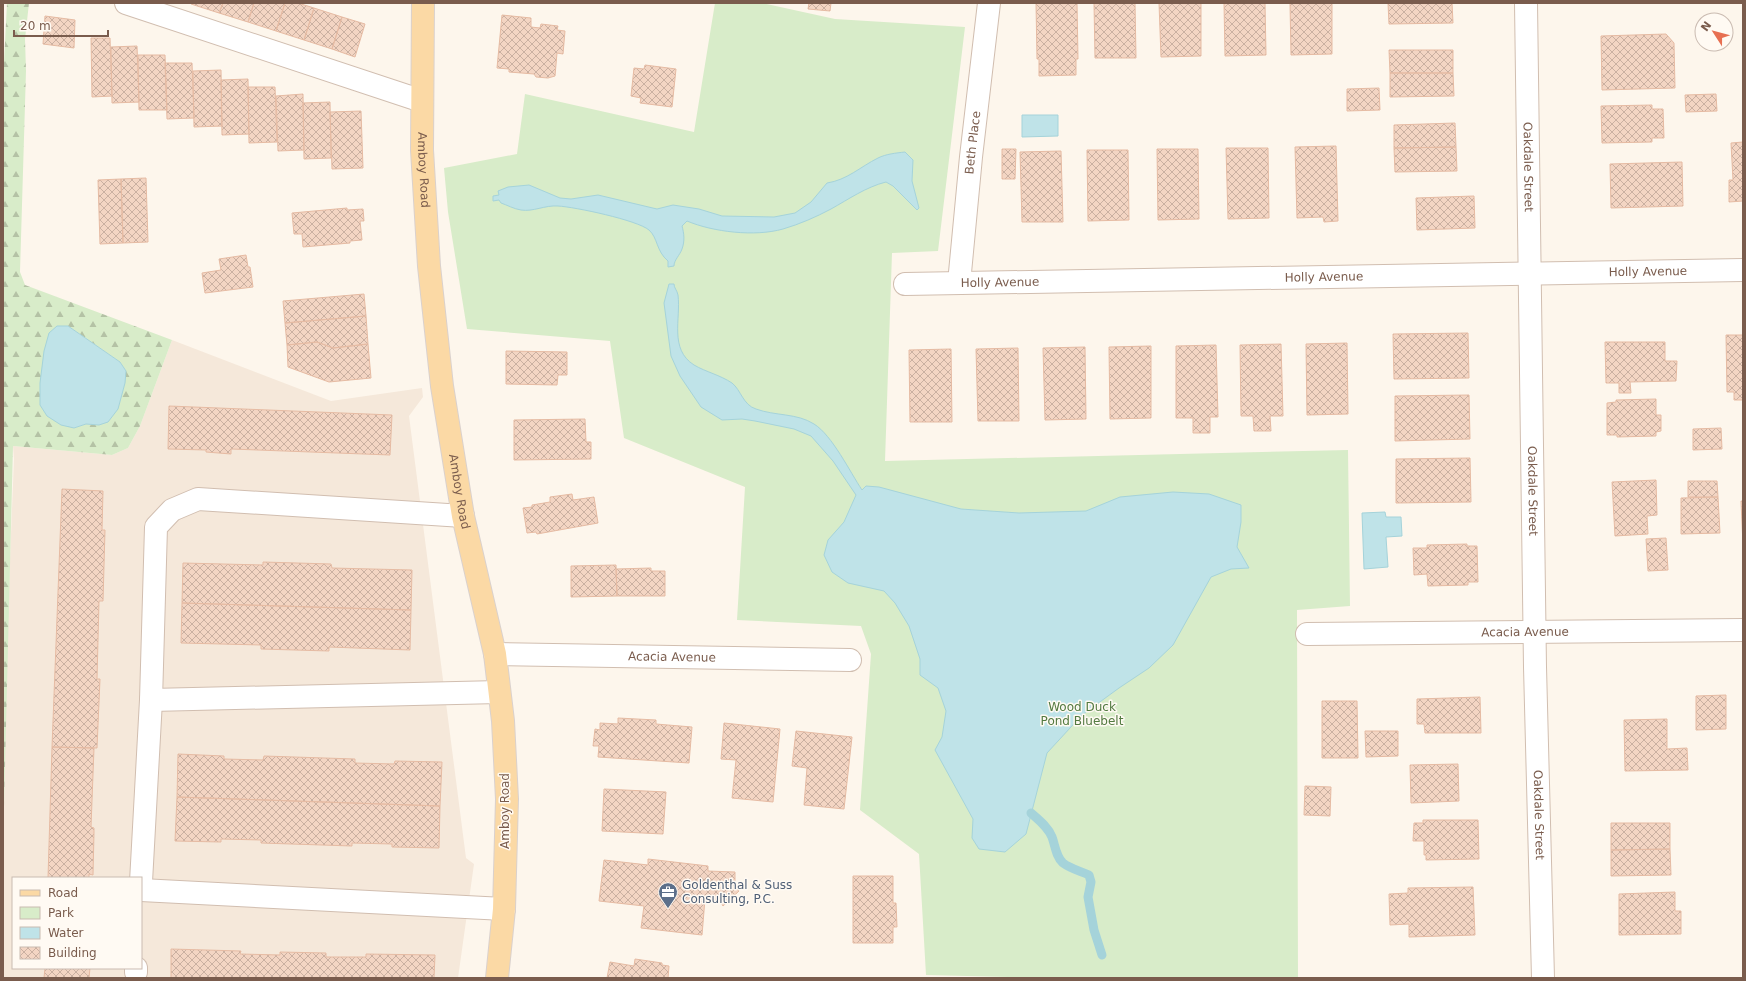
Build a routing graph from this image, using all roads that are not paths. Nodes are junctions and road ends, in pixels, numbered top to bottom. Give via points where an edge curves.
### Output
1 (126, 3) edge
2 (423, 3) edge
3 (990, 3) edge
4 (1526, 3) edge
5 (422, 101) junction
6 (1743, 270) edge
7 (1530, 274) junction
8 (959, 283) junction
9 (905, 284) dead end
10 (463, 516) junction
11 (1743, 630) edge
12 (1534, 633) junction
13 (1307, 634) dead end
14 (495, 654) junction
15 (850, 660) dead end
16 (499, 692) junction
17 (151, 700) junction
18 (141, 877) edge
19 (142, 890) edge
20 (504, 909) junction
21 (497, 978) edge
22 (1543, 978) edge

1 - 5 street
2 - 5 main road, Amboy Road
3 - 8 street, Beth Place via 970,157
4 - 7 street, Oakdale Street
5 - 10 main road, Amboy Road via 422,150 429,266 442,386
6 - 7 street, Holly Avenue
7 - 8 street, Holly Avenue
7 - 12 street, Oakdale Street
8 - 9 street, Holly Avenue
10 - 14 main road, Amboy Road
10 - 17 street via 198,499 172,510 156,527
11 - 12 street, Acacia Avenue
12 - 13 street, Acacia Avenue
12 - 22 street, Oakdale Street
14 - 15 street, Acacia Avenue
14 - 16 main road, Amboy Road
16 - 17 street
16 - 20 main road, Amboy Road via 507,799
17 - 18 street
19 - 20 street
20 - 21 main road, Amboy Road

